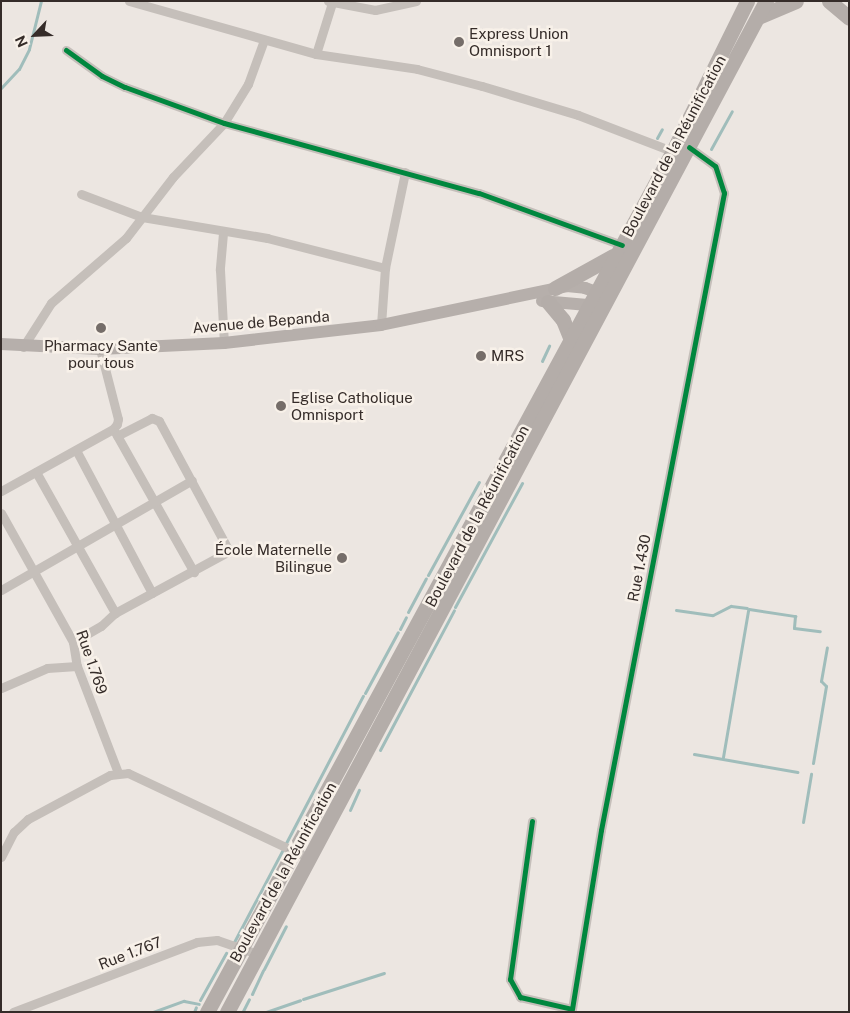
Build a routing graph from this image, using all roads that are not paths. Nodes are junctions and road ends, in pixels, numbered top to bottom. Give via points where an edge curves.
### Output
1 (129, 1) edge
2 (416, 1) edge
3 (740, 1) edge
4 (747, 1) edge
5 (766, 1) edge
6 (796, 1) edge
7 (828, 1) edge
8 (330, 2) edge
9 (758, 17) junction
10 (740, 18) junction
11 (849, 18) edge
12 (264, 40) junction
13 (66, 50) dead end
14 (316, 54) junction
15 (224, 123) junction
16 (682, 152) junction
17 (405, 172) junction
18 (81, 194) dead end
19 (142, 216) junction
20 (222, 233) junction
21 (619, 249) junction
22 (385, 268) junction
23 (555, 288) junction
24 (520, 296) junction
25 (600, 300) junction
26 (548, 302) junction
27 (381, 325) junction
28 (571, 340) junction
29 (224, 343) junction
30 (1, 344) edge
31 (23, 346) junction
32 (100, 349) junction
33 (115, 433) junction
34 (76, 450) junction
35 (36, 472) junction
36 (192, 480) junction
37 (1, 491) edge
38 (156, 500) junction
39 (1, 513) edge
40 (116, 524) junction
41 (78, 546) junction
42 (34, 571) junction
43 (194, 572) junction
44 (1, 590) edge
45 (152, 593) junction
46 (115, 612) junction
47 (73, 642) junction
48 (77, 666) junction
49 (1, 688) edge
50 (118, 773) junction
51 (532, 821) dead end
52 (294, 850) junction
53 (1, 857) edge
54 (309, 858) junction
55 (242, 946) junction
56 (258, 954) junction
57 (14, 1012) edge
58 (207, 1012) edge
59 (227, 1012) edge

1 - 12 street, Rue 1.430
2 - 8 street via 375,10
3 - 10 main road
4 - 10 main road, Boulevard de la Réunification
5 - 9 main road
6 - 9 main road
7 - 11 main road
8 - 14 street
9 - 16 main road
10 - 16 main road, Boulevard de la Réunification
12 - 14 street, Rue 1.430
12 - 15 street via 248,84
13 - 15 street via 125,87
14 - 16 street, Rue 1.430 via 436,74 578,115
15 - 17 street
15 - 19 street
16 - 21 main road, Boulevard de la Réunification
16 - 25 main road
16 - 51 street, Rue 1.430 via 715,166 724,193 601,830 572,1009 520,997 510,979
17 - 21 street via 505,201
17 - 22 street
18 - 19 street
19 - 20 street
19 - 31 street via 117,247 51,303
20 - 22 street via 275,240
20 - 29 street via 220,270
21 - 23 main road
21 - 25 main road, Boulevard de la Réunification
22 - 27 street
23 - 24 main road, Avenue de Bepanda
23 - 25 main road, Avenue de Bepanda via 576,286
24 - 26 main road, Avenue de Bepanda
24 - 27 main road, Avenue de Bepanda
25 - 26 main road, Avenue de Bepanda
25 - 28 main road, Boulevard de la Réunification
25 - 54 main road
26 - 28 main road via 563,320
27 - 29 main road, Avenue de Bepanda
28 - 52 main road, Boulevard de la Réunification
29 - 32 main road, Avenue de Bepanda
30 - 31 main road, Avenue de Bepanda
31 - 32 main road, Avenue de Bepanda
32 - 33 street via 118,419
33 - 34 street
33 - 36 street via 156,418
33 - 38 street
34 - 35 street
34 - 40 street
35 - 37 street
35 - 41 street
36 - 38 street
36 - 43 street via 229,551
38 - 40 street
38 - 43 street
39 - 42 street, Rue 1.769
40 - 41 street
40 - 45 street
41 - 42 street
41 - 46 street
42 - 44 street
42 - 47 street, Rue 1.769
43 - 45 street
45 - 46 street
46 - 47 street via 101,626
47 - 48 street, Rue 1.769
48 - 49 street via 47,668
48 - 50 street, Rue 1.769
50 - 52 street via 128,773 145,780
50 - 53 street via 20,825
52 - 54 street
52 - 55 main road, Boulevard de la Réunification
54 - 56 main road
55 - 56 street, Rue 1.767
55 - 57 street, Rue 1.767 via 216,940 197,942
55 - 58 main road, Boulevard de la Réunification
56 - 59 main road

